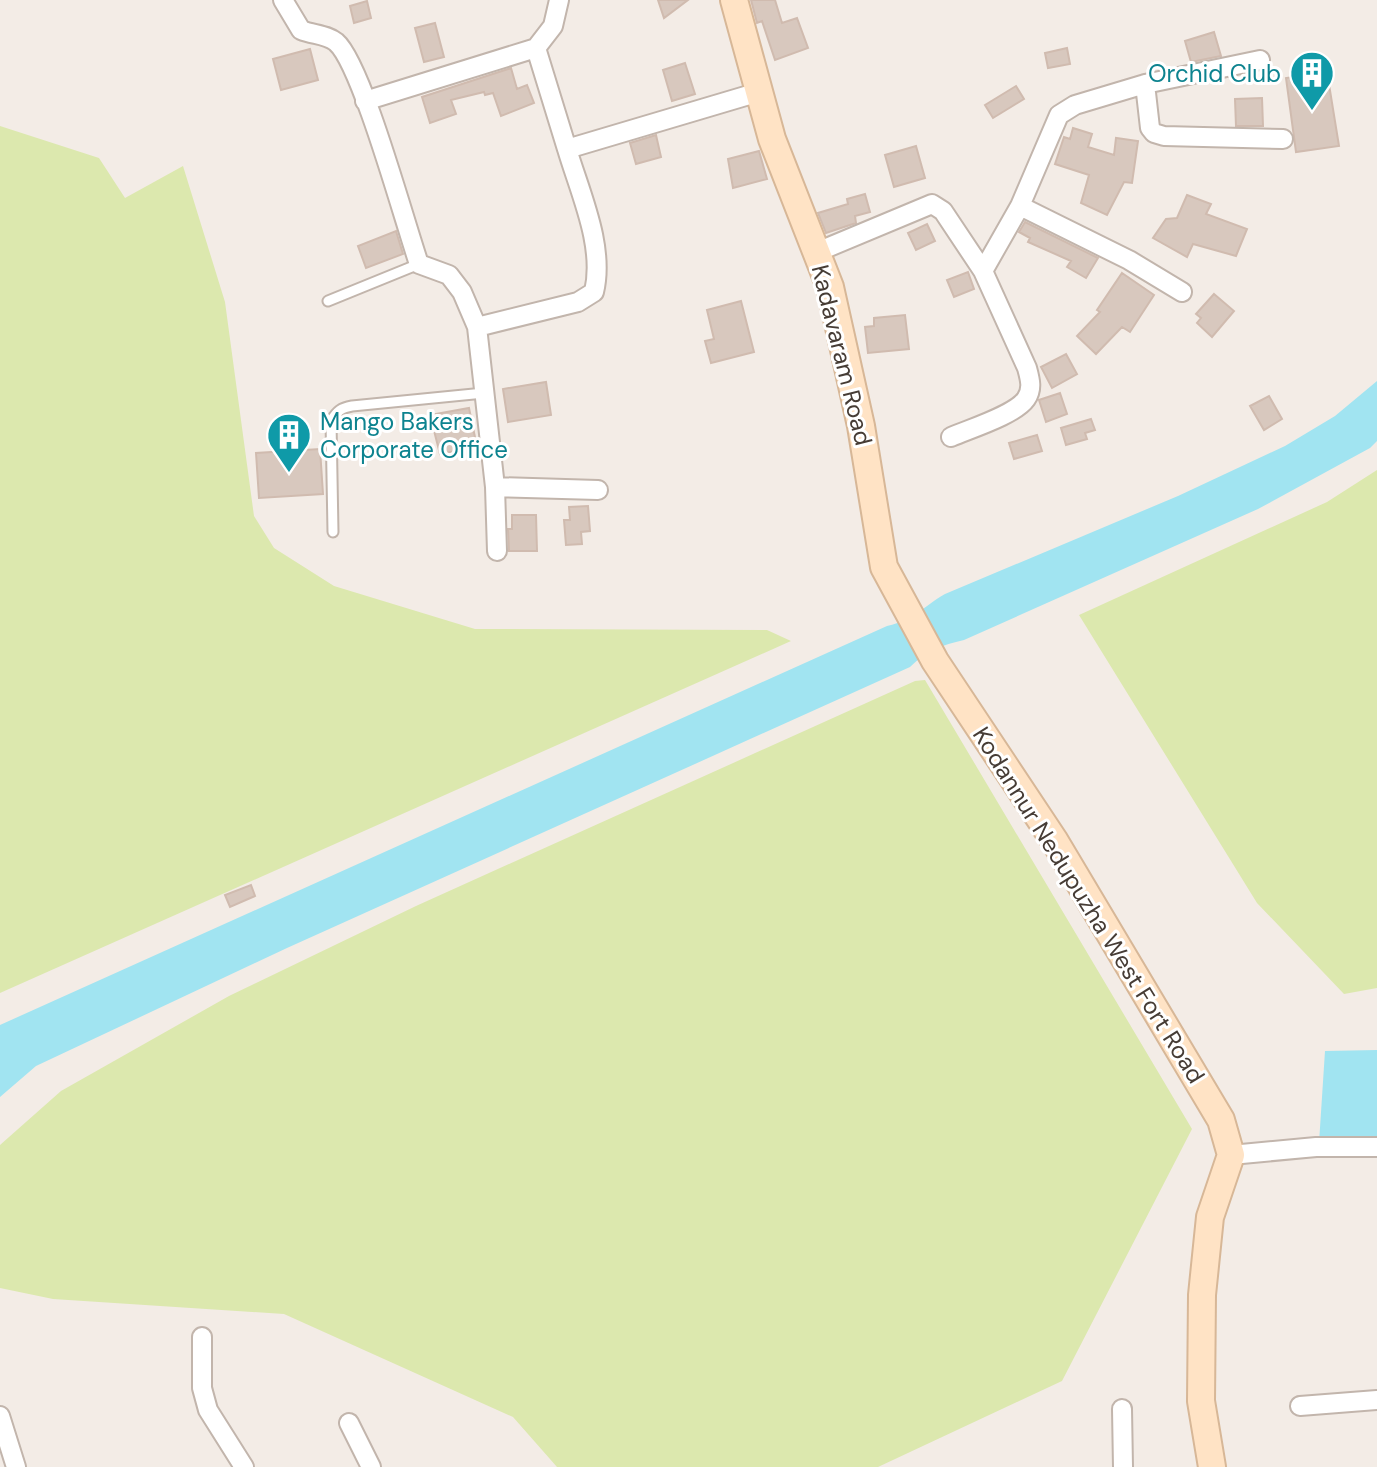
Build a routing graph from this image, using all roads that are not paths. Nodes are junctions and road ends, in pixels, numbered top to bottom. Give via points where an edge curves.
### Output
1 (283, 0) edge
2 (559, 0) edge
3 (734, 0) edge
4 (536, 48) junction
5 (1260, 60) dead end
6 (1145, 84) junction
7 (759, 92) junction
8 (365, 101) junction
9 (1283, 139) dead end
10 (567, 149) junction
11 (1020, 206) junction
12 (817, 252) junction
13 (419, 264) junction
14 (983, 271) junction
15 (1182, 292) dead end
16 (328, 301) dead end
17 (477, 327) junction
18 (484, 393) junction
19 (951, 437) dead end
20 (495, 487) junction
21 (598, 490) dead end
22 (333, 532) dead end
23 (497, 551) dead end
24 (935, 661) joint
25 (1377, 1147) edge
26 (1231, 1155) junction
27 (202, 1337) dead end
28 (1377, 1400) edge
29 (1300, 1406) dead end
30 (1122, 1409) dead end
31 (0, 1416) edge
32 (349, 1423) dead end
33 (16, 1467) edge
34 (244, 1467) edge
35 (371, 1467) edge
36 (1123, 1467) edge
37 (1212, 1467) edge

1 - 8 street via 301,30 325,36 342,49
2 - 4 street via 553,26
3 - 7 main road, Kadavaram Road
4 - 8 street
4 - 10 street
5 - 6 street
6 - 9 street via 1154,133
6 - 11 street via 1059,115
7 - 10 street
7 - 12 main road, Kadavaram Road
8 - 13 street
10 - 17 street via 595,245 594,292 578,302
11 - 14 street
11 - 15 street
12 - 14 street via 932,204 943,211
12 - 24 main road, Kadavaram Road via 830,287 861,426 884,567
13 - 16 lane
13 - 17 street via 449,275
14 - 19 street via 1031,384 1018,407
17 - 18 street
18 - 20 street
18 - 22 lane via 352,406 335,413
20 - 21 street
20 - 23 street
24 - 26 main road, Kodannur Nedupuzha West Fort Road via 1054,840 1221,1120
25 - 26 street
26 - 37 main road via 1210,1217 1202,1295 1201,1401
27 - 34 street via 202,1388 208,1410
28 - 29 street
30 - 36 street
31 - 33 street
32 - 35 street

